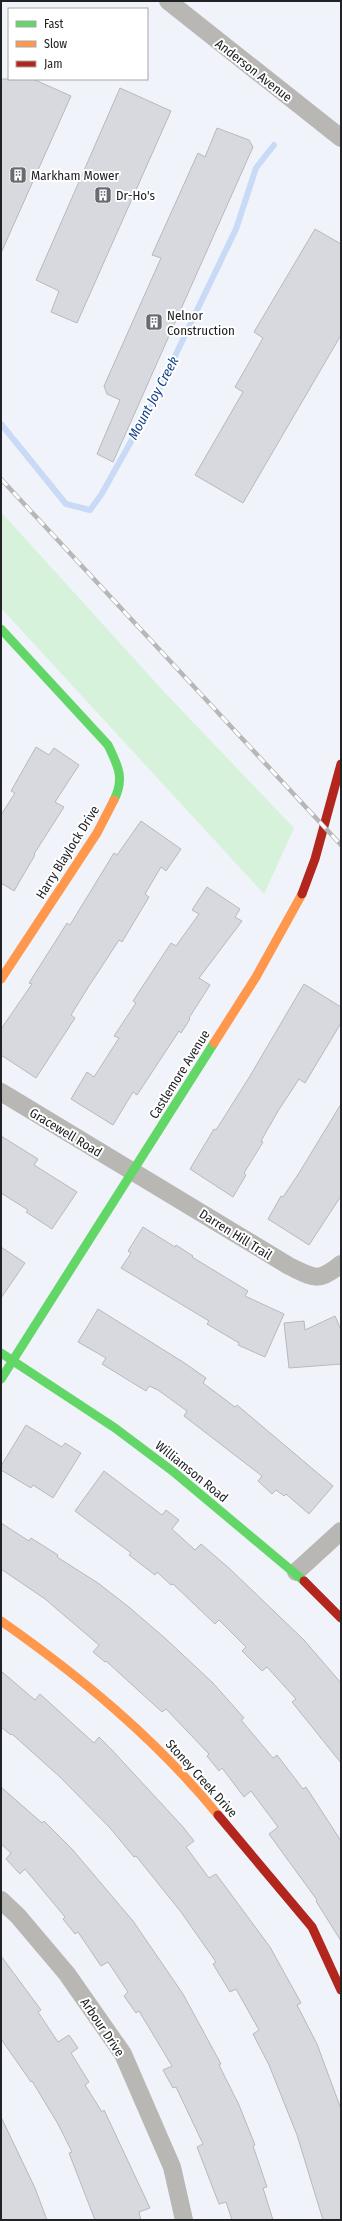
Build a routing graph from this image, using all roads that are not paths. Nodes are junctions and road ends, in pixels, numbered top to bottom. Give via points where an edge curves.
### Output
1 (168, 1) edge
2 (341, 138) edge
3 (1, 629) edge
4 (341, 764) edge
5 (1, 979) edge
6 (1, 1092) edge
7 (132, 1172) junction
8 (341, 1264) edge
9 (1, 1353) edge
10 (13, 1360) junction
11 (1, 1379) edge
12 (341, 1531) edge
13 (296, 1572) junction
14 (341, 1618) edge
15 (1, 1621) edge
16 (1, 1900) edge
17 (341, 1990) edge
18 (184, 2220) edge

1 - 2 street, Anderson Avenue
3 - 5 street, Harry Blaylock Drive via 108,745 119,768 120,788 97,834
4 - 7 street, Castlemore Avenue via 315,860 298,904 256,976
6 - 7 street, Gracewell Road
7 - 8 street, Darren Hill Trail via 289,1266 314,1278 327,1275
7 - 10 street, Castlemore Avenue
9 - 10 street, Williamson Road
10 - 11 street, Castlemore Avenue
10 - 13 street, Williamson Road via 115,1428 175,1473
12 - 13 street
13 - 14 street, Williamson Road
15 - 17 street, Stoney Creek Drive via 59,1662 130,1723 188,1778 312,1927
16 - 18 street, Arbour Drive via 18,1916 67,1974 123,2054 172,2167

